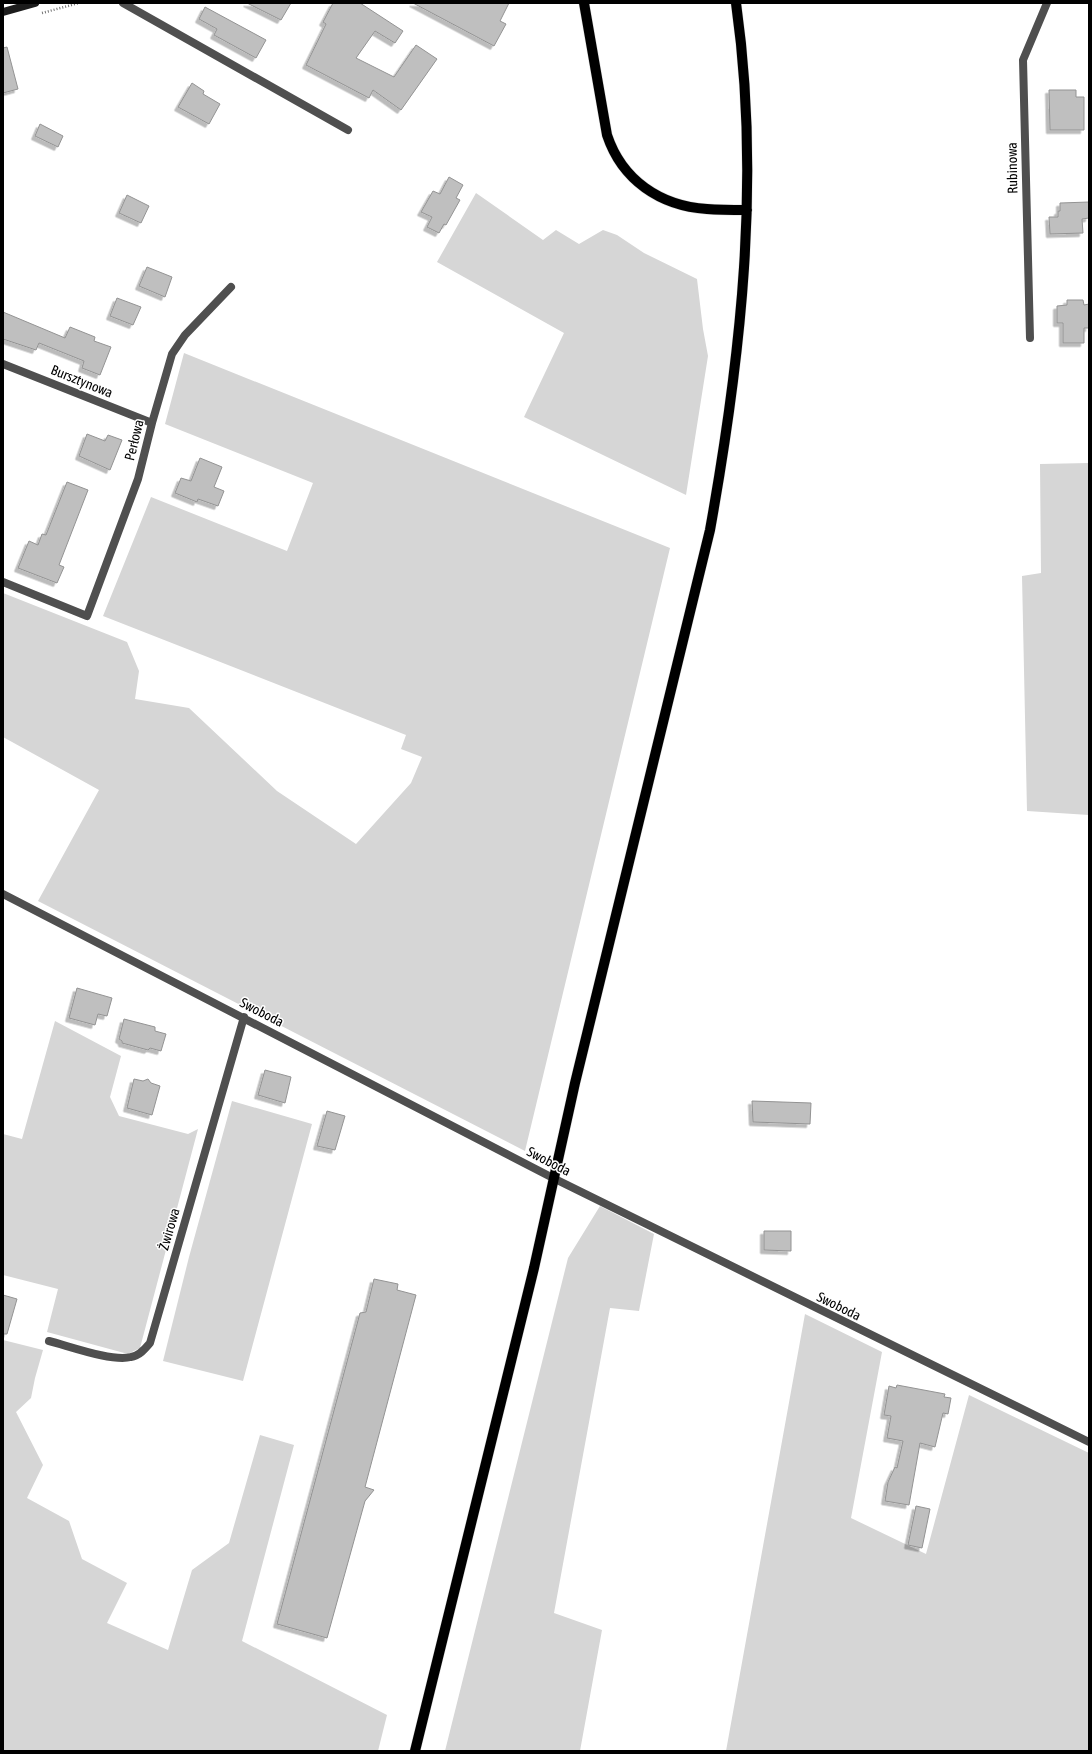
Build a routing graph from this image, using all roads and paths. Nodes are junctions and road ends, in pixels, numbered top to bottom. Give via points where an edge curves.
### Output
1 (35, 3) edge
2 (123, 3) edge
3 (584, 3) edge
4 (736, 3) edge
5 (1047, 3) edge
6 (3, 12) edge
7 (348, 130) dead end
8 (747, 210) junction
9 (231, 287) dead end
10 (1030, 338) dead end
11 (3, 364) edge
12 (152, 423) junction
13 (3, 582) edge
14 (3, 894) edge
15 (244, 1017) junction
16 (553, 1178) junction
17 (49, 1341) dead end
18 (1089, 1442) edge
19 (415, 1751) edge

1 - 6 main road
2 - 7 street
3 - 8 main road via 604,122 612,150 619,163 628,174 652,193 671,201 706,209
4 - 8 main road via 745,91 748,148
5 - 10 street, Rubinowa via 1022,60
8 - 16 main road via 744,280 734,372 726,439 710,530
9 - 12 street, Perłowa via 185,336 172,354
11 - 12 street, Bursztynowa
12 - 13 street, Perłowa via 136,484 87,616
14 - 15 street, Swoboda
15 - 16 street, Swoboda
15 - 17 street, Żwirowa via 150,1343 142,1352 119,1359
16 - 18 street, Swoboda
16 - 19 main road via 534,1268

